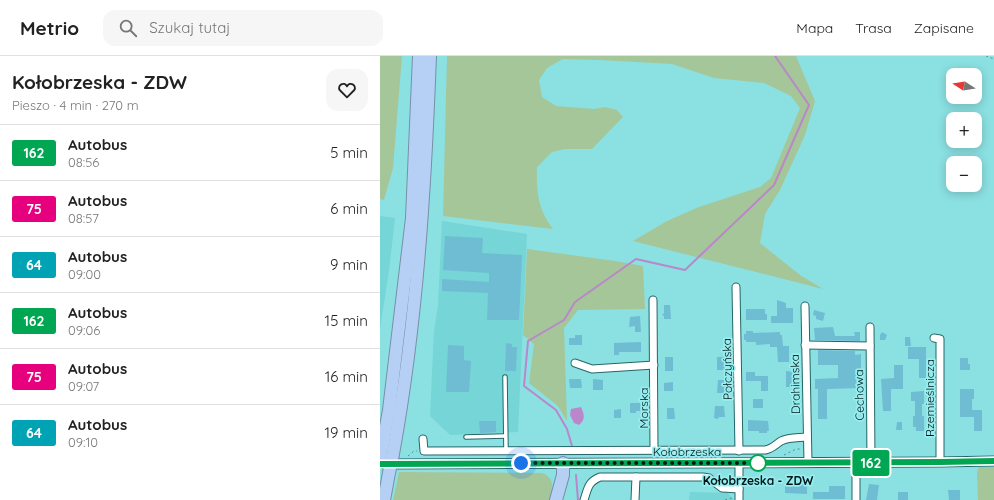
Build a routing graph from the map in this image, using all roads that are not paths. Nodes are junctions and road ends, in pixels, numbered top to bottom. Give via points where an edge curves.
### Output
1 (419, 56) edge
2 (430, 56) edge
3 (736, 287) dead end
4 (653, 300) dead end
5 (805, 306) dead end
6 (870, 327) dead end
7 (934, 338) dead end
8 (806, 345) junction
9 (870, 346) junction
10 (575, 363) dead end
11 (654, 366) junction
12 (505, 377) dead end
13 (505, 436) junction
14 (466, 437) dead end
15 (807, 438) junction
16 (423, 439) dead end
17 (654, 450) junction
18 (739, 451) junction
19 (506, 452) junction
20 (384, 459) edge
21 (994, 461) edge
22 (940, 462) junction
23 (563, 463) junction
24 (739, 463) junction
25 (808, 463) junction
26 (871, 463) junction
27 (856, 467) junction
28 (636, 477) junction
29 (739, 489) junction
30 (739, 499) edge
31 (384, 500) edge
32 (556, 500) edge
33 (584, 500) edge
34 (636, 500) edge
35 (856, 500) edge

1 - 20 highway via 412,218
2 - 20 highway via 422,218 407,369
3 - 18 street, Połczyńska
4 - 11 street, Morska
5 - 8 street, Drahimska
6 - 9 street, Cechowa
7 - 22 street, Rzemieślnicza via 940,339
8 - 9 street
8 - 15 street, Drahimska
9 - 26 street, Cechowa
10 - 11 street via 592,369
11 - 17 street, Morska
12 - 13 lane
13 - 14 lane
13 - 19 lane
15 - 18 street via 782,440 772,449
15 - 25 street, Drahimska
16 - 19 street via 424,451
17 - 18 street
17 - 19 street
20 - 23 main road, Kołobrzeska
20 - 31 highway, bridge via 389,473
21 - 22 main road, Kołobrzeska
22 - 26 main road, Kołobrzeska
23 - 24 main road, Kołobrzeska
23 - 32 highway via 563,475
24 - 25 main road, Kołobrzeska
24 - 29 street
25 - 27 main road, Kołobrzeska
26 - 27 main road, Kołobrzeska
27 - 35 street
28 - 29 street via 703,477 709,478 722,488
28 - 33 street via 600,477 592,480
28 - 34 street
29 - 30 street

